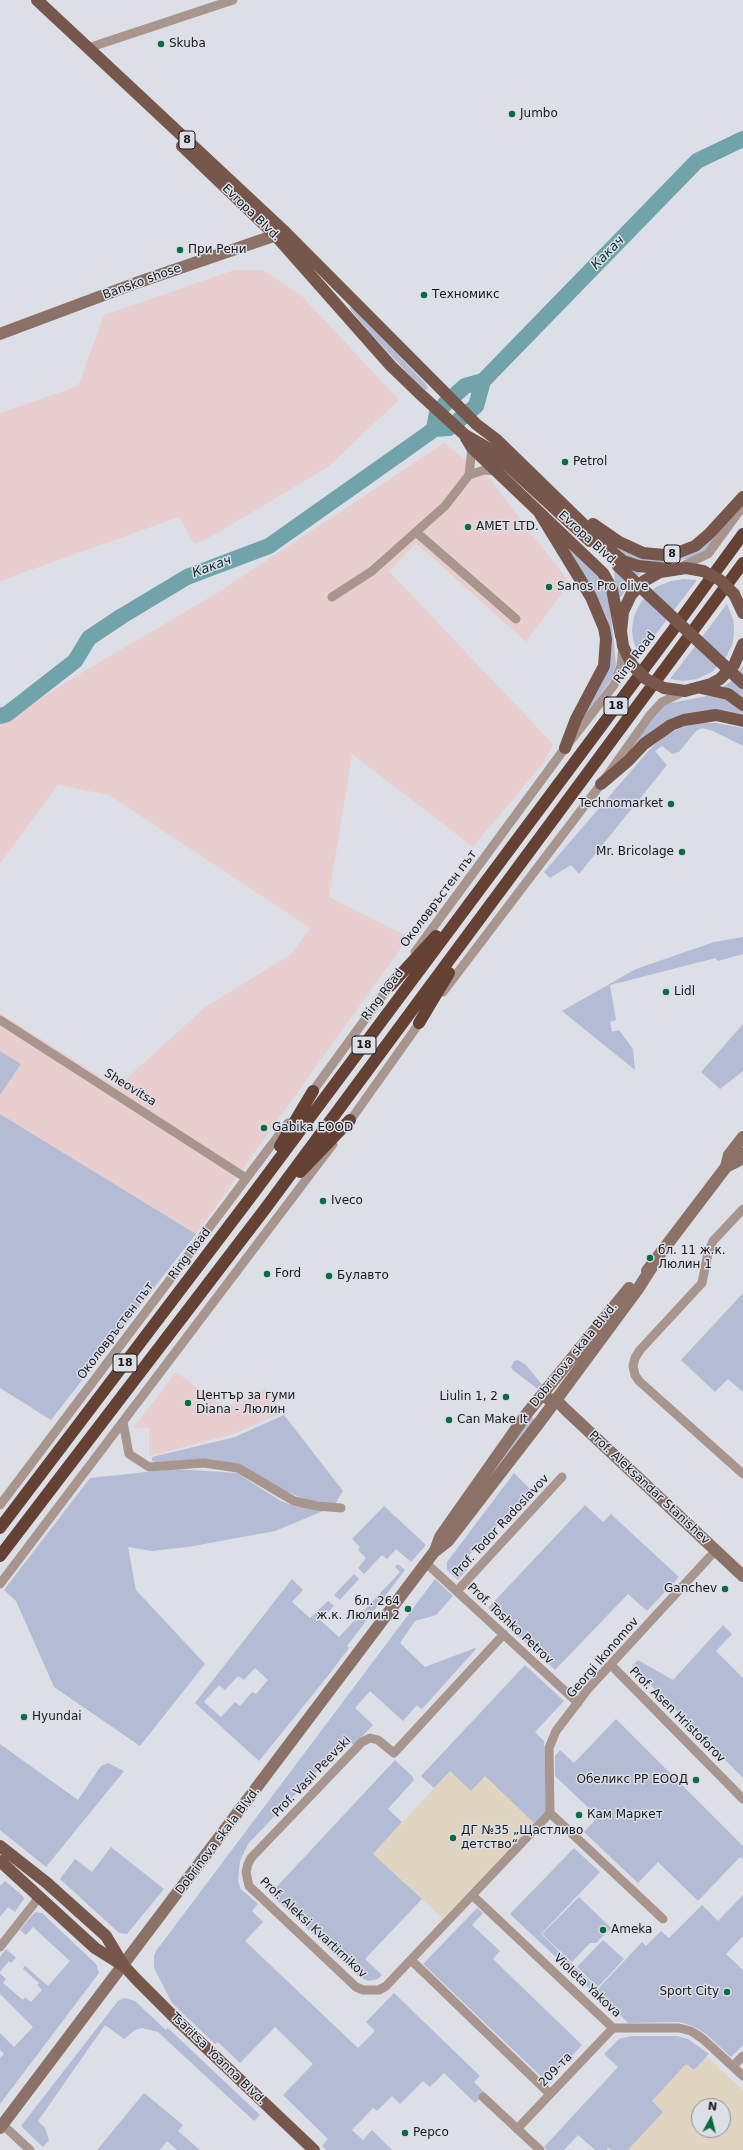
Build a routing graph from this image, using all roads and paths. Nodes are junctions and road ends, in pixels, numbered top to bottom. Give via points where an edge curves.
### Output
1 (27, 0) edge
2 (37, 0) edge
3 (233, 0) edge
4 (88, 48) junction
5 (280, 234) junction
6 (0, 334) edge
7 (476, 424) junction
8 (465, 435) junction
9 (472, 448) junction
10 (491, 450) junction
11 (498, 471) junction
12 (469, 475) junction
13 (743, 496) edge
14 (743, 506) edge
15 (568, 508) junction
16 (539, 512) junction
17 (416, 532) junction
18 (743, 534) edge
19 (743, 563) edge
20 (673, 568) junction
21 (332, 597) dead end
22 (743, 609) edge
23 (516, 619) dead end
24 (622, 641) junction
25 (743, 644) edge
26 (743, 683) edge
27 (702, 688) junction
28 (685, 691) junction
29 (743, 705) edge
30 (743, 720) edge
31 (565, 748) junction
32 (600, 784) junction
33 (478, 891) junction
34 (480, 921) junction
35 (390, 986) junction
36 (0, 1020) edge
37 (419, 1023) junction
38 (313, 1091) junction
39 (350, 1120) junction
40 (743, 1137) edge
41 (743, 1154) edge
42 (726, 1167) junction
43 (246, 1178) junction
44 (250, 1198) junction
45 (265, 1209) junction
46 (743, 1209) edge
47 (652, 1267) junction
48 (552, 1382) junction
49 (540, 1397) junction
50 (556, 1400) junction
51 (123, 1422) junction
52 (743, 1474) edge
53 (562, 1477) dead end
54 (0, 1505) edge
55 (341, 1508) dead end
56 (0, 1528) edge
57 (716, 1550) junction
58 (434, 1552) junction
59 (0, 1556) edge
60 (426, 1563) junction
61 (743, 1576) edge
62 (0, 1584) edge
63 (457, 1591) junction
64 (504, 1634) junction
65 (611, 1665) junction
66 (578, 1702) junction
67 (743, 1799) edge
68 (550, 1813) junction
69 (0, 1846) edge
70 (0, 1861) edge
71 (246, 1872) joint
72 (472, 1895) junction
73 (40, 1896) junction
74 (663, 1919) dead end
75 (0, 1947) edge
76 (411, 1960) junction
77 (124, 1966) junction
78 (613, 2028) junction
79 (743, 2056) edge
80 (733, 2066) junction
81 (743, 2076) edge
82 (550, 2094) junction
83 (483, 2097) dead end
84 (1, 2126) edge
85 (517, 2129) junction
86 (30, 2150) edge
87 (314, 2150) edge
88 (540, 2150) edge

1 - 5 main road, Evropa Blvd. / 8
2 - 4 main road, Evropa Blvd. / 8
3 - 4 street
4 - 5 main road, Evropa Blvd. / 8
5 - 6 main road, Bansko shose via 136,283
5 - 7 main road, Evropa Blvd. / 8
5 - 8 main road, Evropa Blvd. / 8 via 391,366
7 - 10 main road, Evropa Blvd.
7 - 15 main road, Evropa Blvd. / 8 via 497,440
8 - 9 main road, Evropa Blvd. / 8
8 - 10 main road, Evropa Blvd.
9 - 11 main road, Evropa Blvd. / 8
9 - 12 street
10 - 26 main road, Evropa Blvd., bridge
11 - 12 street via 484,470
11 - 16 main road, Evropa Blvd. / 8
12 - 17 street via 445,506
13 - 15 main road, 8 via 695,546 664,555 643,553 632,548
14 - 20 street via 708,554
15 - 20 main road, Evropa Blvd. via 623,561 650,569
16 - 24 main road, Evropa Blvd. / 8 via 608,580 615,601
16 - 31 main road via 591,597 604,628 606,640 604,666 576,720
17 - 21 street via 372,571
17 - 23 street
18 - 33 highway, Ring Road / 18
19 - 34 highway, 18
20 - 22 main road, Evropa Blvd., bridge via 704,571 720,580 734,594
20 - 24 main road via 644,581 631,595 624,612
24 - 28 main road, 8, bridge via 632,665 646,679 664,688
24 - 31 street, Ring Road via 621,666 614,685
25 - 27 main road, 8 via 739,656 727,672 720,679
27 - 28 main road, 8
27 - 29 main road via 724,692
28 - 32 street via 657,706
30 - 32 main road via 716,715 671,724 648,740
31 - 35 street, Околовръстен път
32 - 37 street
33 - 35 highway
33 - 44 highway, Ring Road / 18
34 - 37 highway
34 - 45 highway, 18
35 - 38 street, Околовръстен път
36 - 43 street, Sheovitsa
37 - 39 street
38 - 43 street, Околовръстен път
38 - 44 highway
39 - 45 highway
39 - 51 street
40 - 42 main road, Dobrinova skala Blvd. via 729,1155
41 - 42 main road, Dobrinova skala Blvd. via 738,1161
42 - 47 main road, Dobrinova skala Blvd.
43 - 54 street, Околовръстен път
44 - 56 highway, Ring Road / 18
45 - 59 highway, 18
46 - 52 street via 713,1241 702,1283 640,1350 633,1366 639,1382
47 - 48 main road, Dobrinova skala Blvd. via 631,1286
47 - 50 main road, Dobrinova skala Blvd.
48 - 49 main road, Dobrinova skala Blvd.
48 - 50 main road
49 - 50 main road
49 - 58 main road, Dobrinova skala Blvd. via 440,1537
50 - 57 main road, Prof. Aleksandar Stanishev
50 - 58 main road, Dobrinova skala Blvd. via 448,1541
51 - 55 street via 129,1454 148,1467 204,1463 238,1468 294,1501
51 - 62 street
53 - 63 street, Prof. Todor Radoslavov
57 - 61 main road, Prof. Aleksandar Stanishev
57 - 65 street, Georgi Ikonomov
58 - 60 main road, Dobrinova skala Blvd.
60 - 63 street, Prof. Toshko Petrov
60 - 77 main road, Dobrinova skala Blvd.
63 - 64 street, Prof. Toshko Petrov
64 - 66 street, Prof. Toshko Petrov
64 - 71 street, Prof. Vasil Peevski via 394,1753 378,1740 370,1738 362,1742 251,1858
65 - 66 street, Georgi Ikonomov
65 - 67 street, Prof. Asen Hristoforov
66 - 68 street, Georgi Ikonomov via 556,1731 549,1748
68 - 72 street
68 - 74 street
69 - 77 main road, Tsaritsa Yoanna Blvd. via 47,1883 106,1936
70 - 73 main road, Tsaritsa Yoanna Blvd.
71 - 76 street, Prof. Aleksi Kvartirnikov via 249,1886 356,1987 363,1990 379,1990
72 - 76 street
72 - 78 street, Violeta Yakova
73 - 75 street
73 - 77 main road, Tsaritsa Yoanna Blvd. via 96,1948
76 - 82 street
77 - 84 main road, Dobrinova skala Blvd.
77 - 87 main road, Tsaritsa Yoanna Blvd.
78 - 80 street, Violeta Yakova via 678,2028 691,2031
78 - 82 street, 209-та
79 - 80 street
80 - 81 street, Violeta Yakova
82 - 85 street, 209-та
83 - 85 street
84 - 86 street
85 - 88 street

